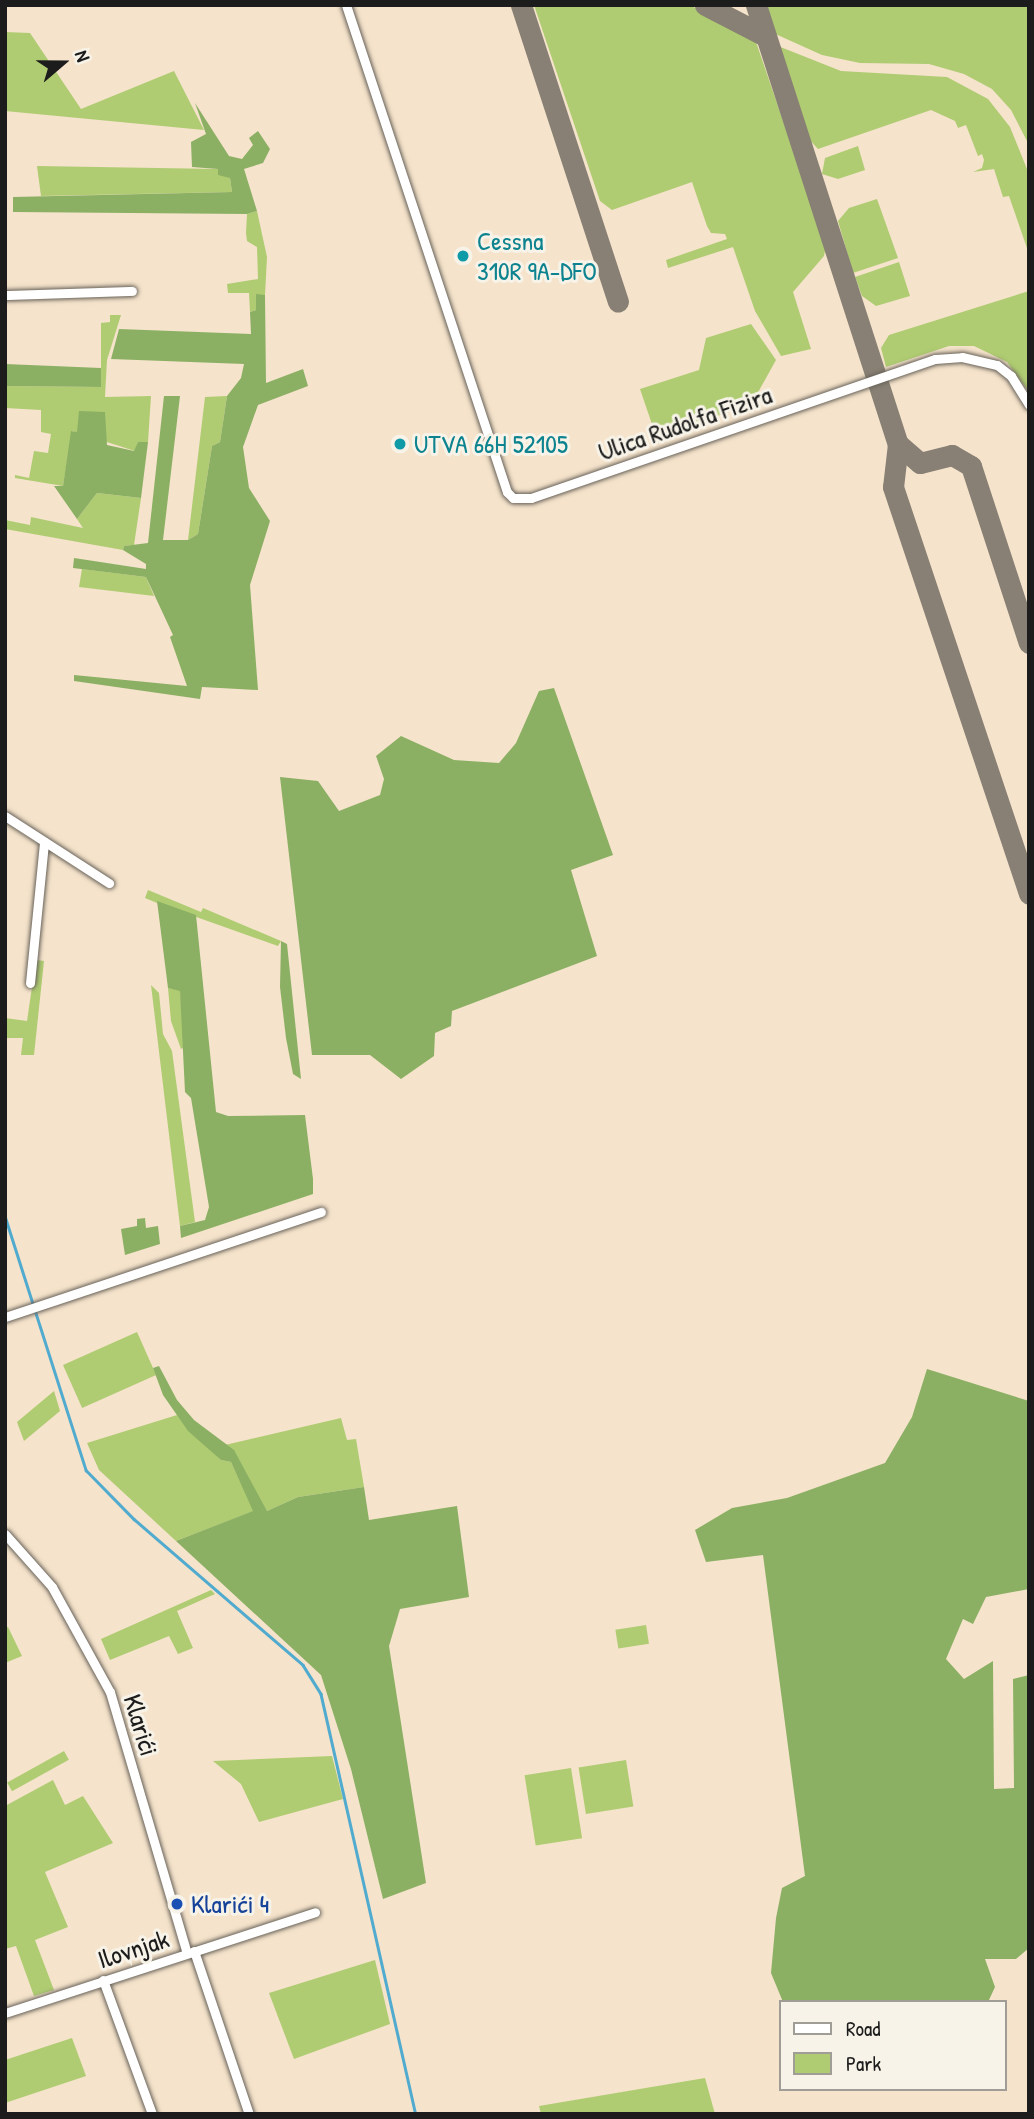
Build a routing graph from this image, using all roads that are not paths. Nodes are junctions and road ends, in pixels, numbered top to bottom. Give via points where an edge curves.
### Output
1 (346, 5) edge
2 (132, 291) dead end
3 (5, 295) edge
4 (1029, 405) edge
5 (5, 816) edge
6 (44, 842) junction
7 (109, 883) dead end
8 (30, 983) dead end
9 (321, 1213) dead end
10 (5, 1317) edge
11 (5, 1534) edge
12 (315, 1912) dead end
13 (190, 1952) junction
14 (103, 1980) junction
15 (5, 2013) edge
16 (152, 2114) edge
17 (248, 2114) edge

1 - 4 street, Ulica Rudolfa Fizira via 507,492 513,498 531,498 935,359 972,358 997,365 1011,376
2 - 3 street
5 - 6 street
6 - 7 street
6 - 8 street
9 - 10 street
11 - 13 street, Klarići via 52,1587 110,1692
12 - 13 street, Ilovnjak
13 - 14 street, Ilovnjak
13 - 17 street, Klarići
14 - 15 street, Ilovnjak
14 - 16 street

